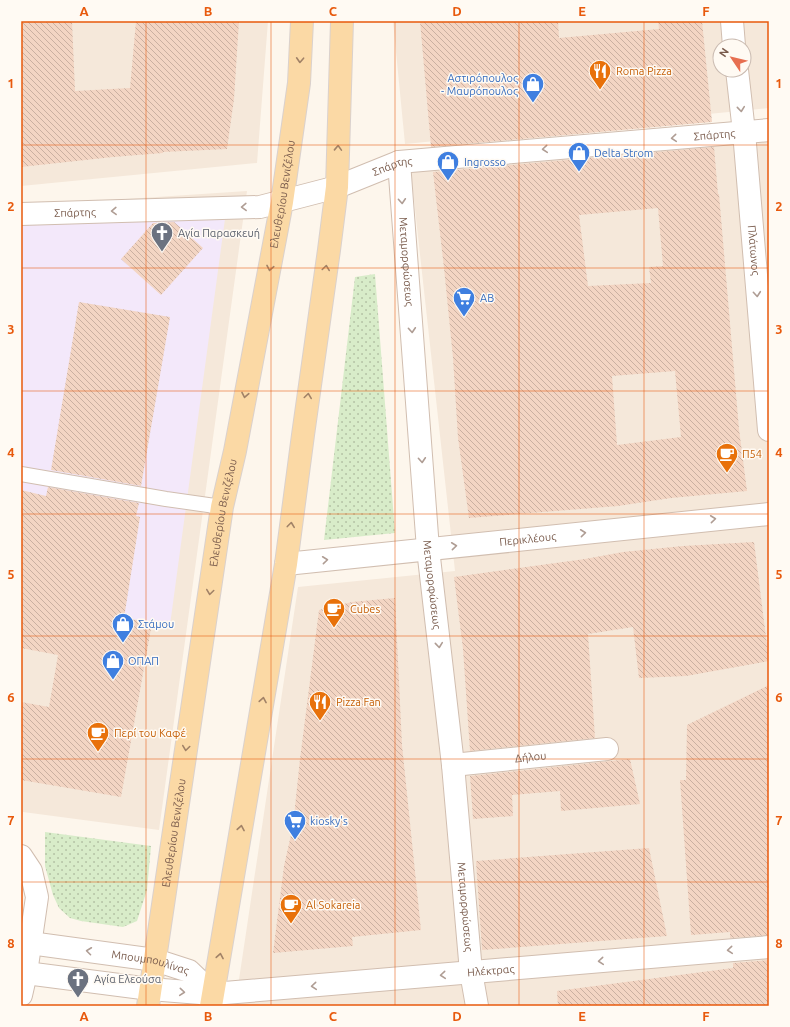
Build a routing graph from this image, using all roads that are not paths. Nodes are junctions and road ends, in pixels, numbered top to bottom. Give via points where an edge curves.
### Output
1 (302, 21) edge
2 (342, 21) edge
3 (732, 21) edge
4 (733, 38) edge
5 (738, 78) edge
6 (769, 130) edge
7 (744, 132) junction
8 (399, 162) junction
9 (337, 187) junction
10 (282, 202) junction
11 (21, 214) edge
12 (769, 430) edge
13 (21, 474) edge
14 (222, 507) junction
15 (769, 514) edge
16 (428, 549) junction
17 (286, 564) junction
18 (607, 749) dead end
19 (453, 765) junction
20 (21, 856) edge
21 (30, 943) junction
22 (769, 947) edge
23 (155, 960) junction
24 (471, 972) junction
25 (26, 973) junction
26 (21, 995) edge
27 (149, 997) edge
28 (212, 1000) edge
29 (477, 1006) edge

1 -> 10 main road, Ελευθερίου Βενιζέλου via 299,83
9 -> 2 main road
3 - 4 street
5 -> 7 street, Πλάτωνος
6 - 7 street, Σπάρτης
7 -> 8 street, Σπάρτης
7 -> 12 street, Πλάτωνος
8 - 9 street, Σπάρτης
8 -> 16 street, Μεταμορφώσεως
9 - 10 street, Σπάρτης
17 -> 9 main road
10 -> 11 street, Σπάρτης via 260,206
10 -> 14 main road, Ελευθερίου Βενιζέλου
13 - 14 lane
14 -> 23 main road, Ελευθερίου Βενιζέλου
16 -> 15 street, Περικλέους
17 -> 16 street, Περικλέους
16 -> 19 street, Μεταμορφώσεως
28 -> 17 main road
18 - 19 street, Δήλου
19 - 24 street, Μεταμορφώσεως
20 - 21 street via 31,871 37,897
23 -> 21 street, Μπουμπουλίνας
21 - 25 street
22 -> 24 street, Ηλέκτρας
23 - 27 main road, Ελευθερίου Βενιζέλου
23 - 28 street, Μπουμπουλίνας via 188,971
24 -> 28 street, Ηλέκτρας
24 - 29 street, Μεταμορφώσεως
25 - 26 street
25 - 27 street, Μπουμπουλίνας
27 -> 28 street, Μπουμπουλίνας

